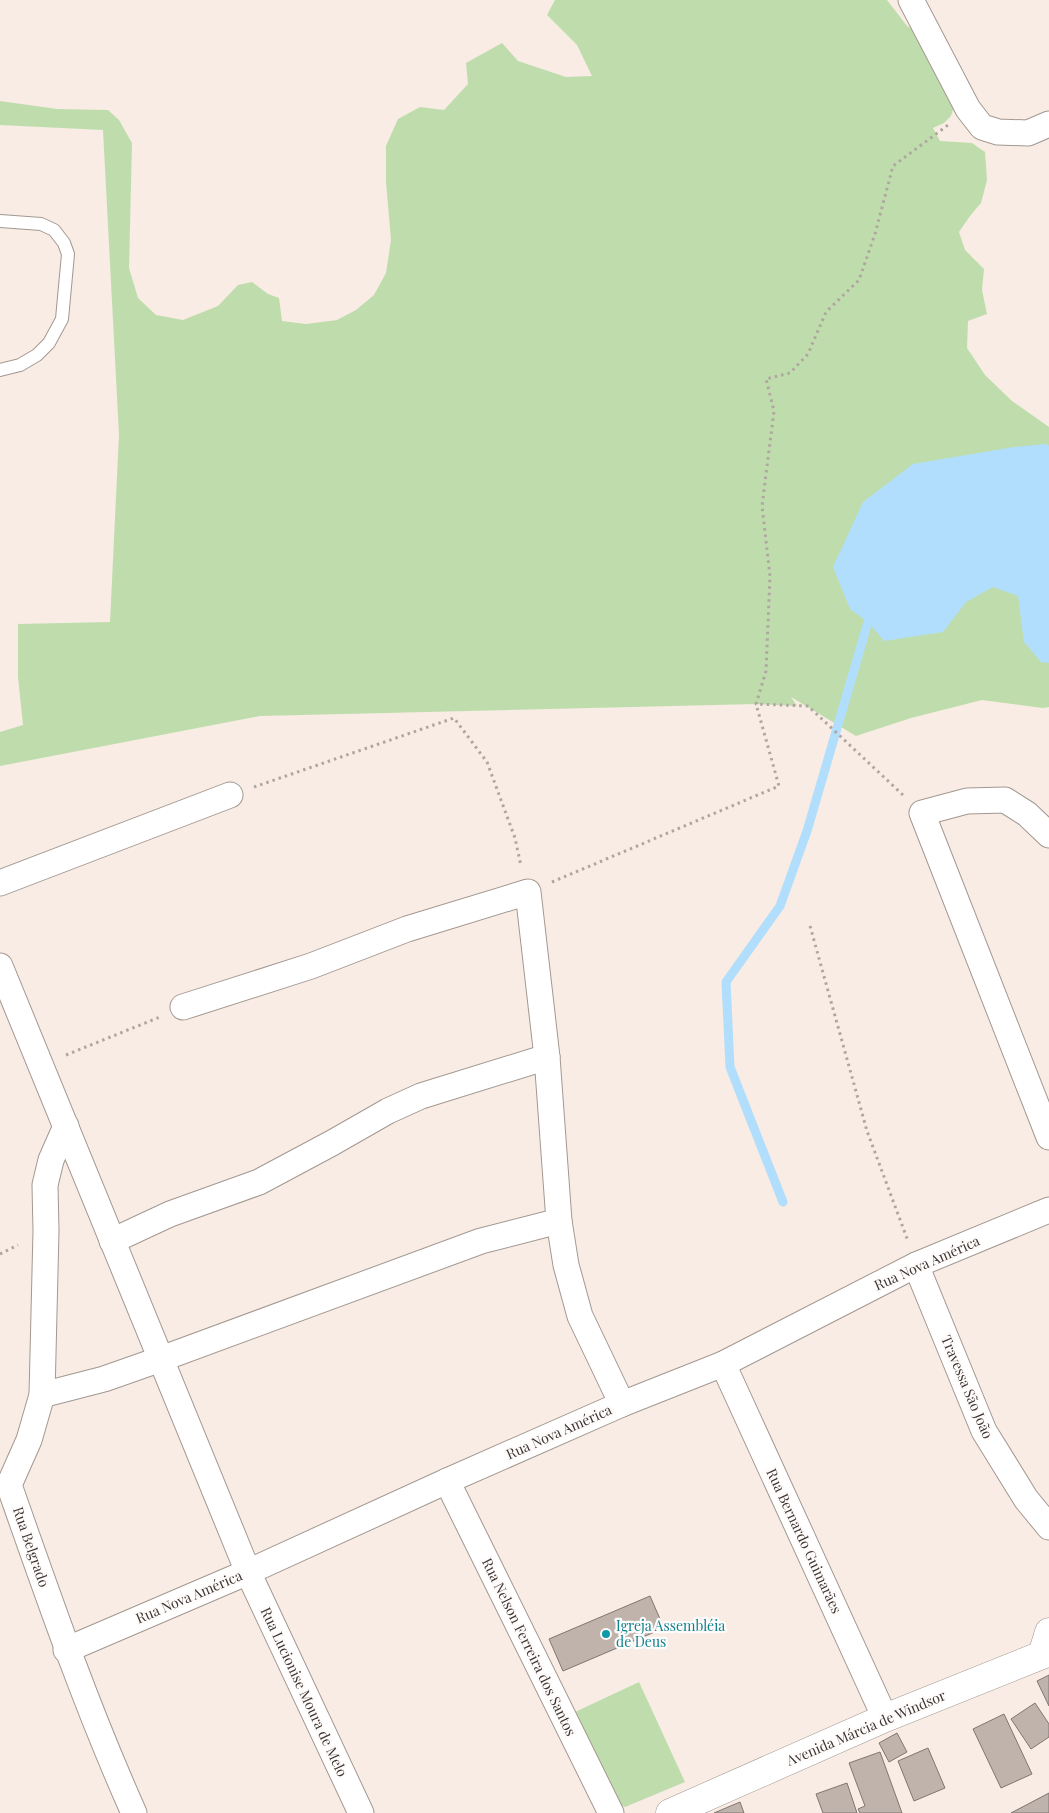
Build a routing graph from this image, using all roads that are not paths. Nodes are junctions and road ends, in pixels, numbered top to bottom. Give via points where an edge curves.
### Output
1 (911, 0) edge
2 (1038, 128) edge
3 (0, 221) edge
4 (0, 370) edge
5 (230, 795) road end
6 (1049, 835) edge
7 (0, 883) edge
8 (0, 966) edge
9 (183, 1007) road end
10 (547, 1057) junction
11 (66, 1126) junction
12 (1049, 1137) edge
13 (1049, 1210) edge
14 (559, 1221) junction
15 (112, 1241) junction
16 (916, 1265) junction
17 (161, 1359) junction
18 (723, 1364) junction
19 (42, 1395) junction
20 (622, 1404) junction
21 (0, 1454) edge
22 (447, 1481) junction
23 (9, 1485) junction
24 (1049, 1527) edge
25 (248, 1572) junction
26 (1047, 1646) edge
27 (66, 1650) junction
28 (885, 1718) junction
29 (134, 1813) edge
30 (361, 1813) edge
31 (611, 1813) edge
32 (670, 1813) edge

1 - 2 street via 968,109 982,127 998,132
3 - 4 lane via 41,224 54,230 68,254 62,319 49,343 38,355 20,365
5 - 7 street
6 - 12 street via 1027,814 1005,800 967,801 922,813
8 - 11 street, Rua Lucionise Moura de Melo
9 - 10 street via 311,966 407,929 528,892
10 - 14 street
10 - 15 street via 421,1096 259,1182 170,1214
11 - 15 street, Rua Lucionise Moura de Melo
11 - 19 street via 51,1160 45,1185
13 - 16 street, Rua Nova América
14 - 17 street via 482,1241
14 - 20 street via 566,1265 580,1316
15 - 17 street, Rua Lucionise Moura de Melo
16 - 18 street, Rua Nova América
16 - 24 street, Travessa São João via 984,1431 1026,1499
17 - 19 street
17 - 25 street, Rua Lucionise Moura de Melo
18 - 20 street, Rua Nova América
18 - 28 street, Rua Bernardo Guimarães
19 - 23 street via 29,1440
20 - 22 street, Rua Nova América
21 - 23 street, Rua Belgrado
22 - 25 street, Rua Nova América
22 - 31 street, Rua Nelson Ferreira dos Santos
23 - 27 street, Rua Belgrado
25 - 27 street, Rua Nova América
25 - 30 street, Rua Lucionise Moura de Melo
26 - 28 street, Avenida Márcia de Windsor
27 - 29 street, Rua Belgrado
28 - 32 street, Avenida Márcia de Windsor

